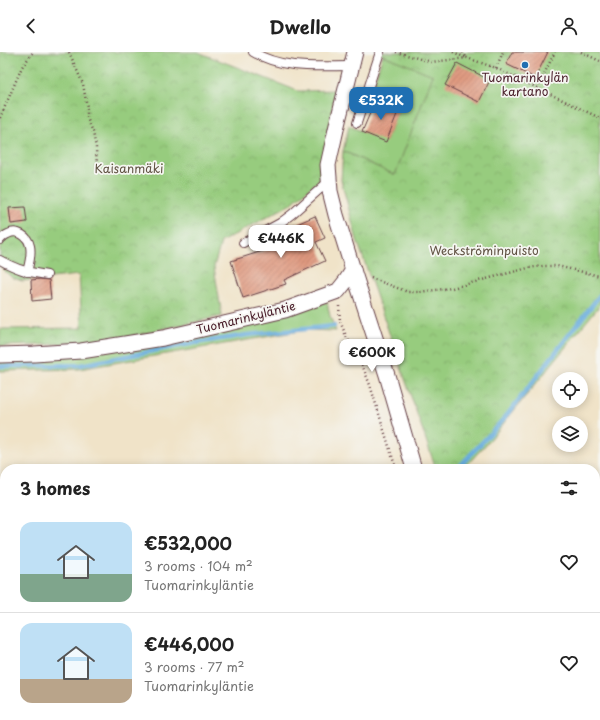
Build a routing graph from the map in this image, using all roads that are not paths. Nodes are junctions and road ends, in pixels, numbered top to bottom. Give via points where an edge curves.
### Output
1 (253, 52) edge
2 (380, 52) edge
3 (353, 59) edge
4 (357, 123) dead end
5 (329, 180) junction
6 (0, 240) edge
7 (243, 243) dead end
8 (0, 260) edge
9 (353, 270) junction
10 (27, 272) junction
11 (47, 275) dead end
12 (0, 355) edge
13 (413, 464) edge

1 - 3 lane via 284,64 311,66
2 - 4 lane
3 - 5 street via 328,165
5 - 7 lane via 280,223
5 - 9 street via 336,215
6 - 10 lane via 15,232 28,239 30,258
8 - 10 lane
9 - 12 street, Tuomarinkyläntie via 338,291 285,310 164,338 81,351
9 - 13 street
10 - 11 lane

